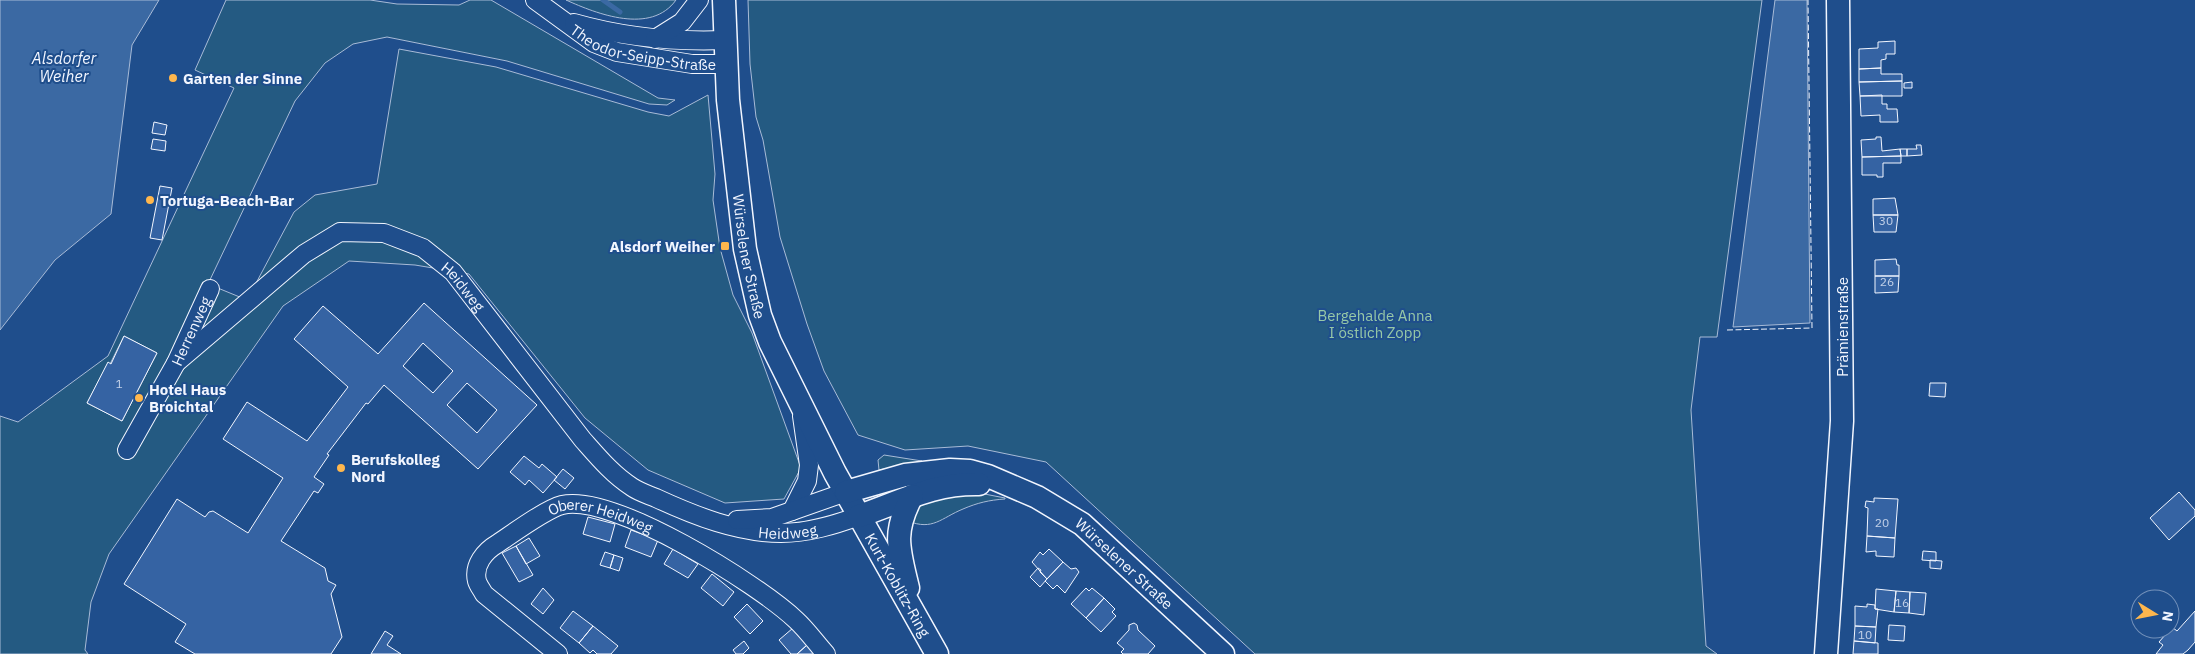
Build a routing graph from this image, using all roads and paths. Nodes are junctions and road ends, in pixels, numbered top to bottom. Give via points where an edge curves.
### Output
1 (535, 0) edge
2 (699, 0) edge
3 (724, 0) edge
4 (1838, 0) edge
5 (566, 21) junction
6 (655, 39) junction
7 (725, 40) junction
8 (726, 64) junction
9 (224, 325) junction
10 (176, 363) junction
11 (800, 405) junction
12 (127, 450) dead end
13 (1015, 488) junction
14 (846, 492) junction
15 (912, 496) junction
16 (792, 511) junction
17 (859, 516) junction
18 (714, 521) junction
19 (914, 614) junction
20 (558, 654) edge
21 (826, 654) edge
22 (937, 654) edge
23 (1223, 654) edge
24 (1826, 654) edge

1 - 5 street, Theodor-Seipp-Straße
2 - 6 street via 682,22
3 - 7 main road, Würselener Straße
4 - 24 main road, Prämienstraße via 1842,421
5 - 6 street, Theodor-Seipp-Straße via 627,36
5 - 8 street, Theodor-Seipp-Straße via 594,42 617,52 692,64
6 - 7 street, Theodor-Seipp-Straße
7 - 8 main road, Würselener Straße
8 - 11 main road, Würselener Straße via 751,279 770,342
9 - 10 street, Heidweg
9 - 10 street, Herrenweg via 213,318 208,293
9 - 18 street, Heidweg via 304,254 340,232 384,233 423,248 468,289 604,464 632,488
10 - 12 street, Herrenweg
11 - 14 main road, Würselener Straße
11 - 16 street via 809,465 808,481
13 - 14 main road, Würselener Straße via 970,471 950,470 905,475
13 - 15 main road, Würselener Straße via 952,485
13 - 23 main road, Würselener Straße via 1082,524
14 - 16 street, Heidweg
14 - 17 main road, Würselener Straße
15 - 17 main road, Würselener Straße
15 - 19 main road via 900,522 898,547
16 - 18 street, Heidweg via 772,518
17 - 18 street, Heidweg via 828,527 781,533 755,531
17 - 19 main road, Kurt-Koblitz-Ring
19 - 22 main road, Kurt-Koblitz-Ring
20 - 21 street, Oberer Heidweg via 484,594 477,581 478,567 486,551 527,524 561,506 582,503 610,510 701,554 751,584 796,620

